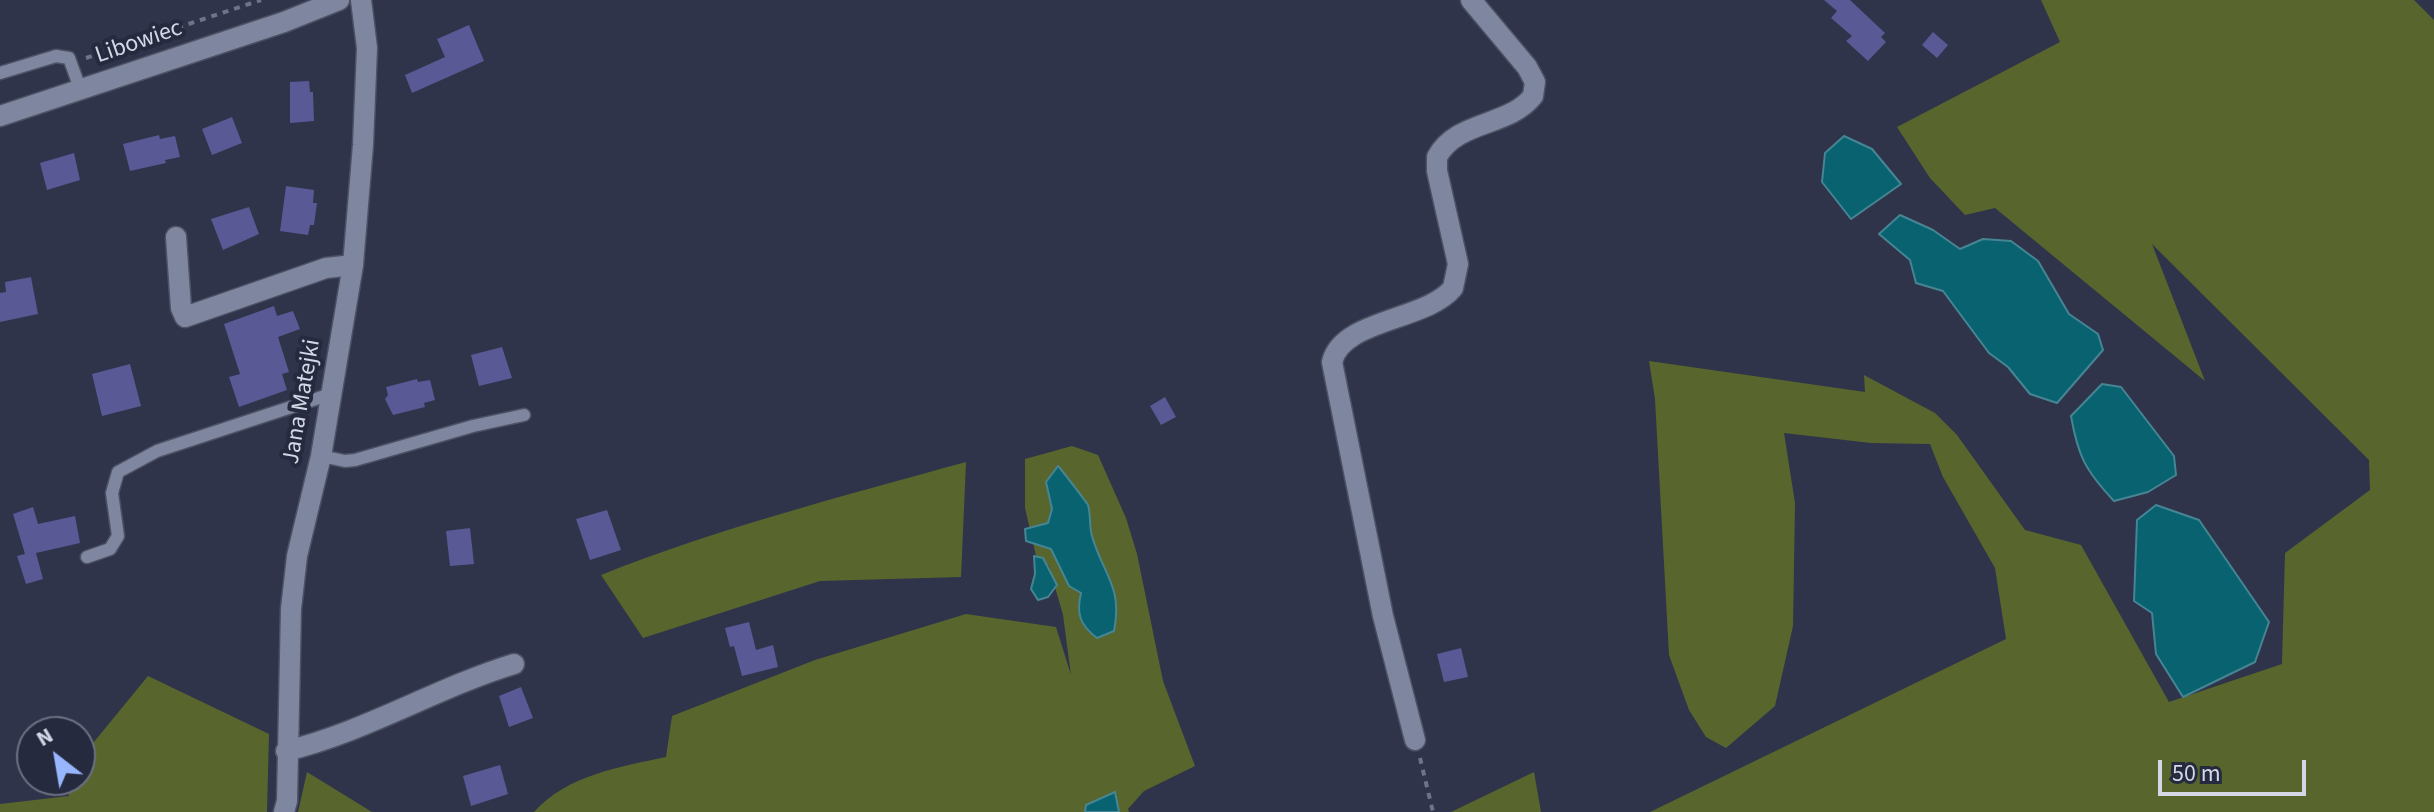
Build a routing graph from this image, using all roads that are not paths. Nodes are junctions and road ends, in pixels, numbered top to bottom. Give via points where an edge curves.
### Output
1 (339, 0) edge
2 (361, 0) edge
3 (1471, 0) edge
4 (0, 73) edge
5 (81, 91) junction
6 (0, 116) edge
7 (176, 237) dead end
8 (353, 265) junction
9 (331, 394) junction
10 (524, 415) dead end
11 (321, 456) junction
12 (87, 557) dead end
13 (514, 664) dead end
14 (1415, 740) road end
15 (286, 751) junction
16 (284, 812) edge

1 - 5 street, Libowiec
2 - 8 street, Jana Matejki via 367,48
3 - 14 street via 1527,67 1535,82 1533,96 1512,112 1452,140 1437,157 1458,264 1453,288 1434,303 1346,341 1332,362 1383,616
4 - 5 lane via 56,56 69,58
5 - 6 street, Libowiec
7 - 8 street via 185,317 326,268
8 - 9 street, Jana Matejki
9 - 11 street, Jana Matejki
9 - 12 lane via 157,451 118,472 112,493 118,536 110,549
10 - 11 lane via 355,460
11 - 15 street, Jana Matejki via 297,556
13 - 15 street via 316,744
15 - 16 street, Jana Matejki

